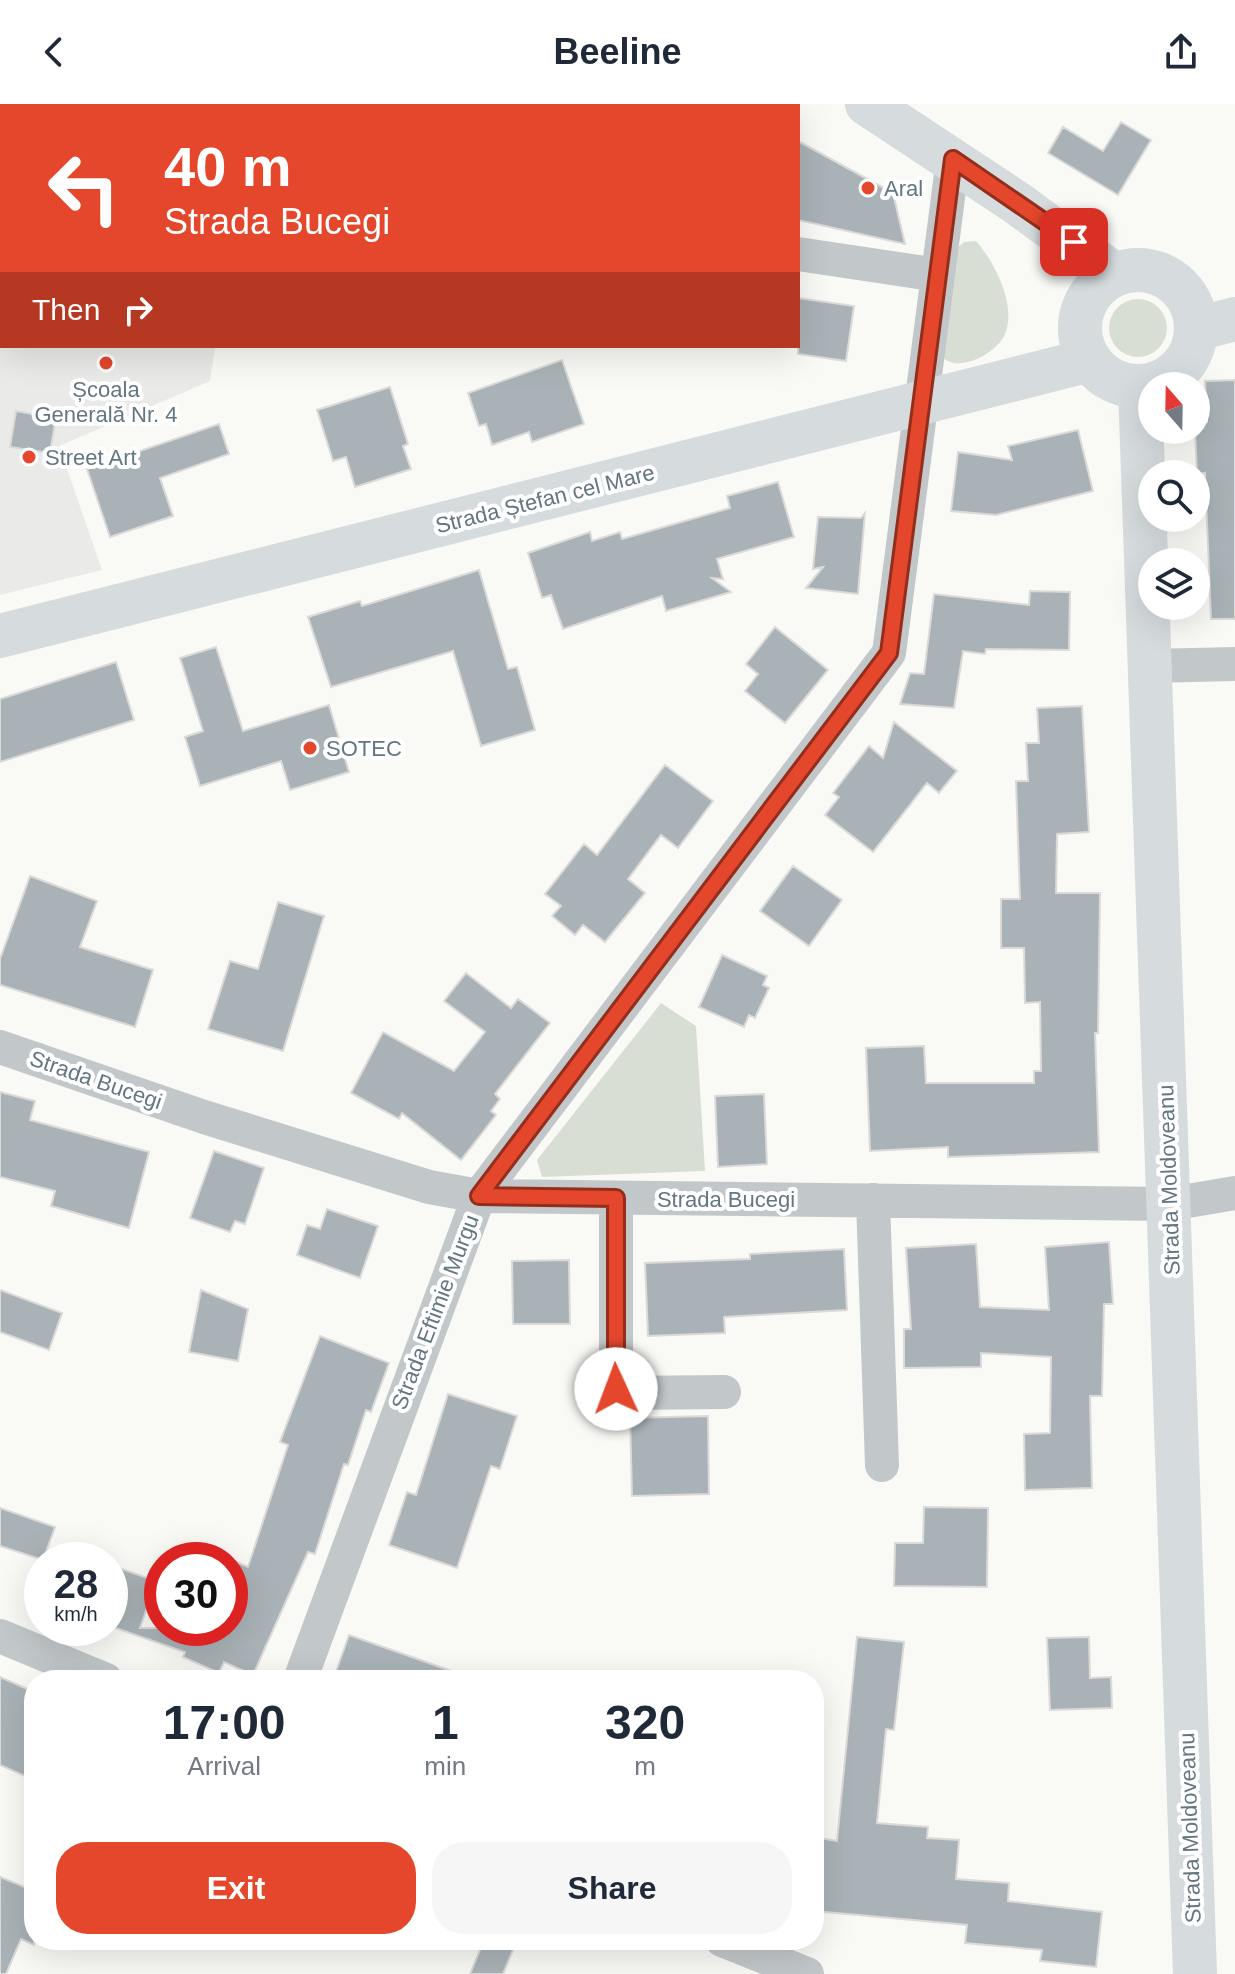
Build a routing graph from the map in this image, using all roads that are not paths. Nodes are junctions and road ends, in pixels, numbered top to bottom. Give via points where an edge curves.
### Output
1 (867, 104) edge
2 (953, 159) junction
3 (800, 254) edge
4 (938, 275) junction
5 (1115, 275) junction
6 (1216, 324) edge
7 (1090, 360) junction
8 (1175, 372) edge
9 (1138, 386) edge
10 (921, 405) junction
11 (1142, 444) edge
12 (0, 636) edge
13 (1235, 664) edge
14 (1150, 666) junction
15 (0, 1047) edge
16 (1235, 1193) edge
17 (479, 1196) junction
18 (616, 1198) junction
19 (873, 1200) junction
20 (1170, 1204) junction
21 (724, 1392) dead end
22 (882, 1465) dead end
23 (0, 1636) edge
24 (82, 1670) edge
25 (304, 1670) edge
26 (747, 1950) edge
27 (807, 1974) edge
28 (1195, 1974) edge

1 - 2 main road
2 - 4 street, Strada Eftimie Murgu
2 - 5 main road
3 - 4 street
4 - 10 street, Strada Eftimie Murgu
5 - 6 main road via 1137,270 1160,273
5 - 7 main road via 1096,288 1084,307 1080,330
6 - 8 main road
7 - 9 main road via 1118,383
7 - 10 main road, Strada Ștefan cel Mare
10 - 12 main road, Strada Ștefan cel Mare
10 - 17 street, Strada Eftimie Murgu via 889,653
11 - 14 main road, Strada Moldoveanu
13 - 14 street
14 - 20 main road, Strada Moldoveanu
15 - 17 street, Strada Bucegi via 429,1187
16 - 20 street, Strada Bucegi
17 - 18 street, Strada Bucegi
17 - 25 street, Strada Eftimie Murgu
18 - 19 street, Strada Bucegi
18 - 21 street via 616,1389
19 - 20 street, Strada Bucegi
19 - 22 street
20 - 28 main road, Strada Moldoveanu
23 - 24 street
26 - 27 street

